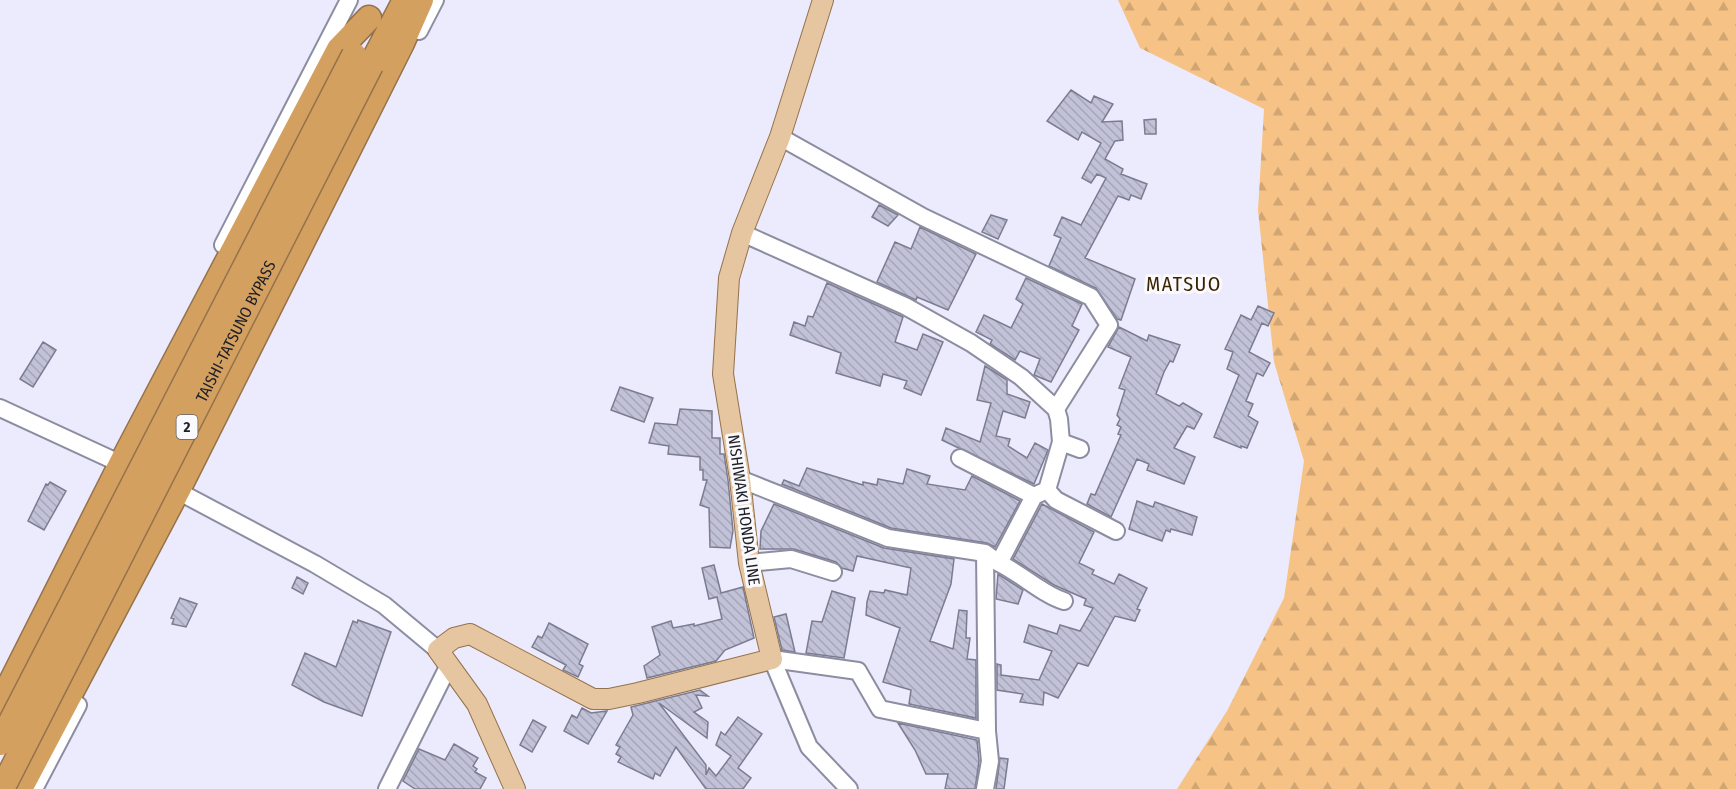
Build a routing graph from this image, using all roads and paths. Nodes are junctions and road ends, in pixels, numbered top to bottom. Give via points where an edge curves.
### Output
1 (349, 0) edge
2 (405, 0) edge
3 (421, 0) edge
4 (435, 0) edge
5 (823, 0) edge
6 (374, 9) edge
7 (363, 61) junction
8 (780, 137) junction
9 (742, 233) junction
10 (0, 408) edge
11 (1056, 409) junction
12 (1061, 442) junction
13 (1080, 449) dead end
14 (960, 458) dead end
15 (116, 462) junction
16 (740, 479) junction
17 (182, 492) junction
18 (1040, 493) junction
19 (1116, 531) dead end
20 (985, 553) junction
21 (749, 563) junction
22 (999, 563) junction
23 (833, 572) dead end
24 (1064, 602) dead end
25 (443, 657) junction
26 (772, 659) junction
27 (0, 682) edge
28 (0, 705) edge
29 (987, 731) junction
30 (0, 742) edge
31 (2, 789) edge
32 (20, 789) edge
33 (34, 789) edge
34 (387, 789) edge
35 (516, 789) edge
36 (849, 789) edge
37 (985, 789) edge

1 - 15 street
2 - 7 highway, TAISHI-TATSUNO BYPASS / 2
3 - 7 highway
4 - 17 street
5 - 8 main road, NISHIWAKI HONDA LINE
6 - 7 highway, TAISHI-TATSUNO BYPASS / 2
7 - 15 highway via 222,275
7 - 17 highway via 273,300
7 - 30 highway, TAISHI-TATSUNO BYPASS / 2, bridge
7 - 31 highway, TAISHI-TATSUNO BYPASS / 2, bridge
8 - 9 main road, NISHIWAKI HONDA LINE
8 - 11 street via 923,217 1091,297 1109,325
9 - 11 street via 905,306 1021,377
9 - 16 main road, NISHIWAKI HONDA LINE via 729,278 723,374
10 - 15 street
11 - 12 street
12 - 13 street
12 - 18 street
14 - 18 street
15 - 17 street
15 - 27 street
15 - 28 highway
16 - 20 street via 888,538
16 - 21 main road, NISHIWAKI HONDA LINE
17 - 25 street via 384,605
17 - 32 highway
17 - 33 street
18 - 19 street
18 - 22 street
20 - 22 street
20 - 29 street
21 - 23 street via 791,559
21 - 26 main road, NISHIWAKI HONDA LINE
22 - 24 street
25 - 26 main road via 454,638 470,634 581,694 601,699
25 - 34 street
25 - 35 main road via 477,704
26 - 29 street via 858,671 880,709
26 - 36 street via 809,747
29 - 37 street via 990,761

